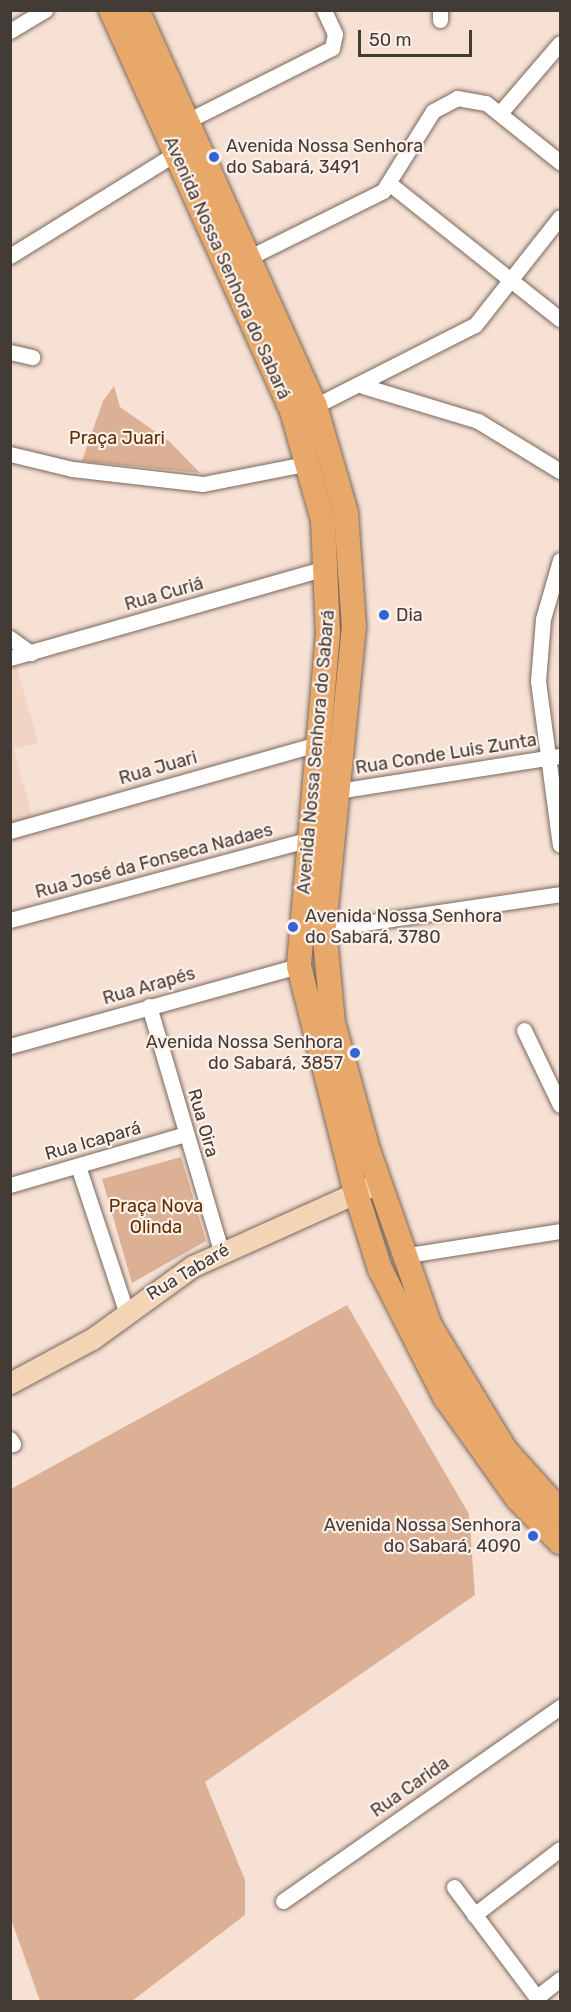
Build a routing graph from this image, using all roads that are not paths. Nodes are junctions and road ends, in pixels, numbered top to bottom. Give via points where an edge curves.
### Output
1 (45, 10) edge
2 (111, 10) edge
3 (137, 10) edge
4 (324, 10) edge
5 (10, 31) edge
6 (561, 44) edge
7 (500, 113) junction
8 (189, 120) junction
9 (176, 153) junction
10 (561, 162) edge
11 (390, 184) junction
12 (561, 217) edge
13 (10, 256) edge
14 (250, 257) junction
15 (510, 282) junction
16 (264, 317) junction
17 (561, 319) edge
18 (10, 352) edge
19 (32, 357) dead end
20 (363, 386) junction
21 (315, 406) junction
22 (10, 454) edge
23 (310, 463) junction
24 (561, 471) edge
25 (561, 560) edge
26 (329, 567) junction
27 (10, 638) edge
28 (31, 652) junction
29 (10, 658) edge
30 (317, 744) junction
31 (554, 757) edge
32 (338, 791) junction
33 (10, 831) edge
34 (307, 840) junction
35 (561, 845) edge
36 (561, 894) edge
37 (10, 920) edge
38 (324, 929) junction
39 (299, 966) junction
40 (149, 1006) junction
41 (524, 1030) dead end
42 (10, 1046) edge
43 (561, 1105) edge
44 (186, 1134) junction
45 (78, 1166) junction
46 (378, 1183) junction
47 (10, 1185) edge
48 (356, 1193) junction
49 (561, 1231) edge
50 (221, 1251) junction
51 (402, 1256) junction
52 (126, 1311) junction
53 (10, 1383) edge
54 (561, 1511) edge
55 (561, 1542) edge
56 (561, 1707) edge
57 (561, 1849) edge
58 (454, 1887) dead end
59 (283, 1901) dead end
60 (474, 1915) junction
61 (561, 1979) edge
62 (538, 1999) edge

1 - 5 street
2 - 9 main road, Avenida Nossa Senhora do Sabará
3 - 8 main road, Avenida Nossa Senhora do Sabará
4 - 8 street via 335,34 332,48
6 - 7 street
7 - 10 street
7 - 11 street via 471,97 435,110
8 - 14 main road, Avenida Nossa Senhora do Sabará
9 - 13 street
9 - 16 main road, Avenida Nossa Senhora do Sabará
11 - 14 street via 377,196
11 - 15 street
12 - 15 street
14 - 16 main road, Avenida Nossa Senhora do Sabará
15 - 17 street
15 - 20 street via 466,332
16 - 21 main road, Avenida Nossa Senhora do Sabará
16 - 23 main road, Avenida Nossa Senhora do Sabará
18 - 19 street
20 - 21 street
20 - 24 street via 478,421
21 - 32 main road, Avenida Nossa Senhora do Sabará via 335,469 352,561 349,702
22 - 23 street via 72,469 203,484
23 - 26 main road, Avenida Nossa Senhora do Sabará
25 - 31 street via 543,619 538,661
26 - 28 street, Rua Curiá
26 - 30 main road, Avenida Nossa Senhora do Sabará
27 - 28 street
28 - 29 street, Rua Curiá
30 - 33 street, Rua Juari
30 - 34 main road, Avenida Nossa Senhora do Sabará
31 - 32 street, Rua Conde Luis Zunta
31 - 35 street
32 - 38 main road, Avenida Nossa Senhora do Sabará
34 - 37 street, Rua José da Fonseca Nadaes
34 - 39 main road, Avenida Nossa Senhora do Sabará
36 - 38 street
38 - 46 main road, Avenida Nossa Senhora do Sabará via 333,1023
39 - 40 street, Rua Arapés
39 - 48 main road, Avenida Nossa Senhora do Sabará
40 - 42 street, Rua Arapés
40 - 44 street, Rua Oira
41 - 43 street
44 - 45 street, Rua Icapará
44 - 50 street, Rua Oira
45 - 47 street, Rua Icapará
45 - 52 street
46 - 48 street, Rua Tabaré
46 - 51 main road, Avenida Nossa Senhora do Sabará
48 - 50 street, Rua Tabaré
48 - 55 main road, Avenida Nossa Senhora do Sabará via 380,1269 445,1396 517,1498
49 - 51 street
50 - 52 street, Rua Tabaré
51 - 54 main road, Avenida Nossa Senhora do Sabará via 430,1326 465,1388 505,1450
52 - 53 street, Rua Tabaré via 60,1359
56 - 59 street, Rua Carida
57 - 60 street
58 - 60 street
60 - 62 street
61 - 62 street

